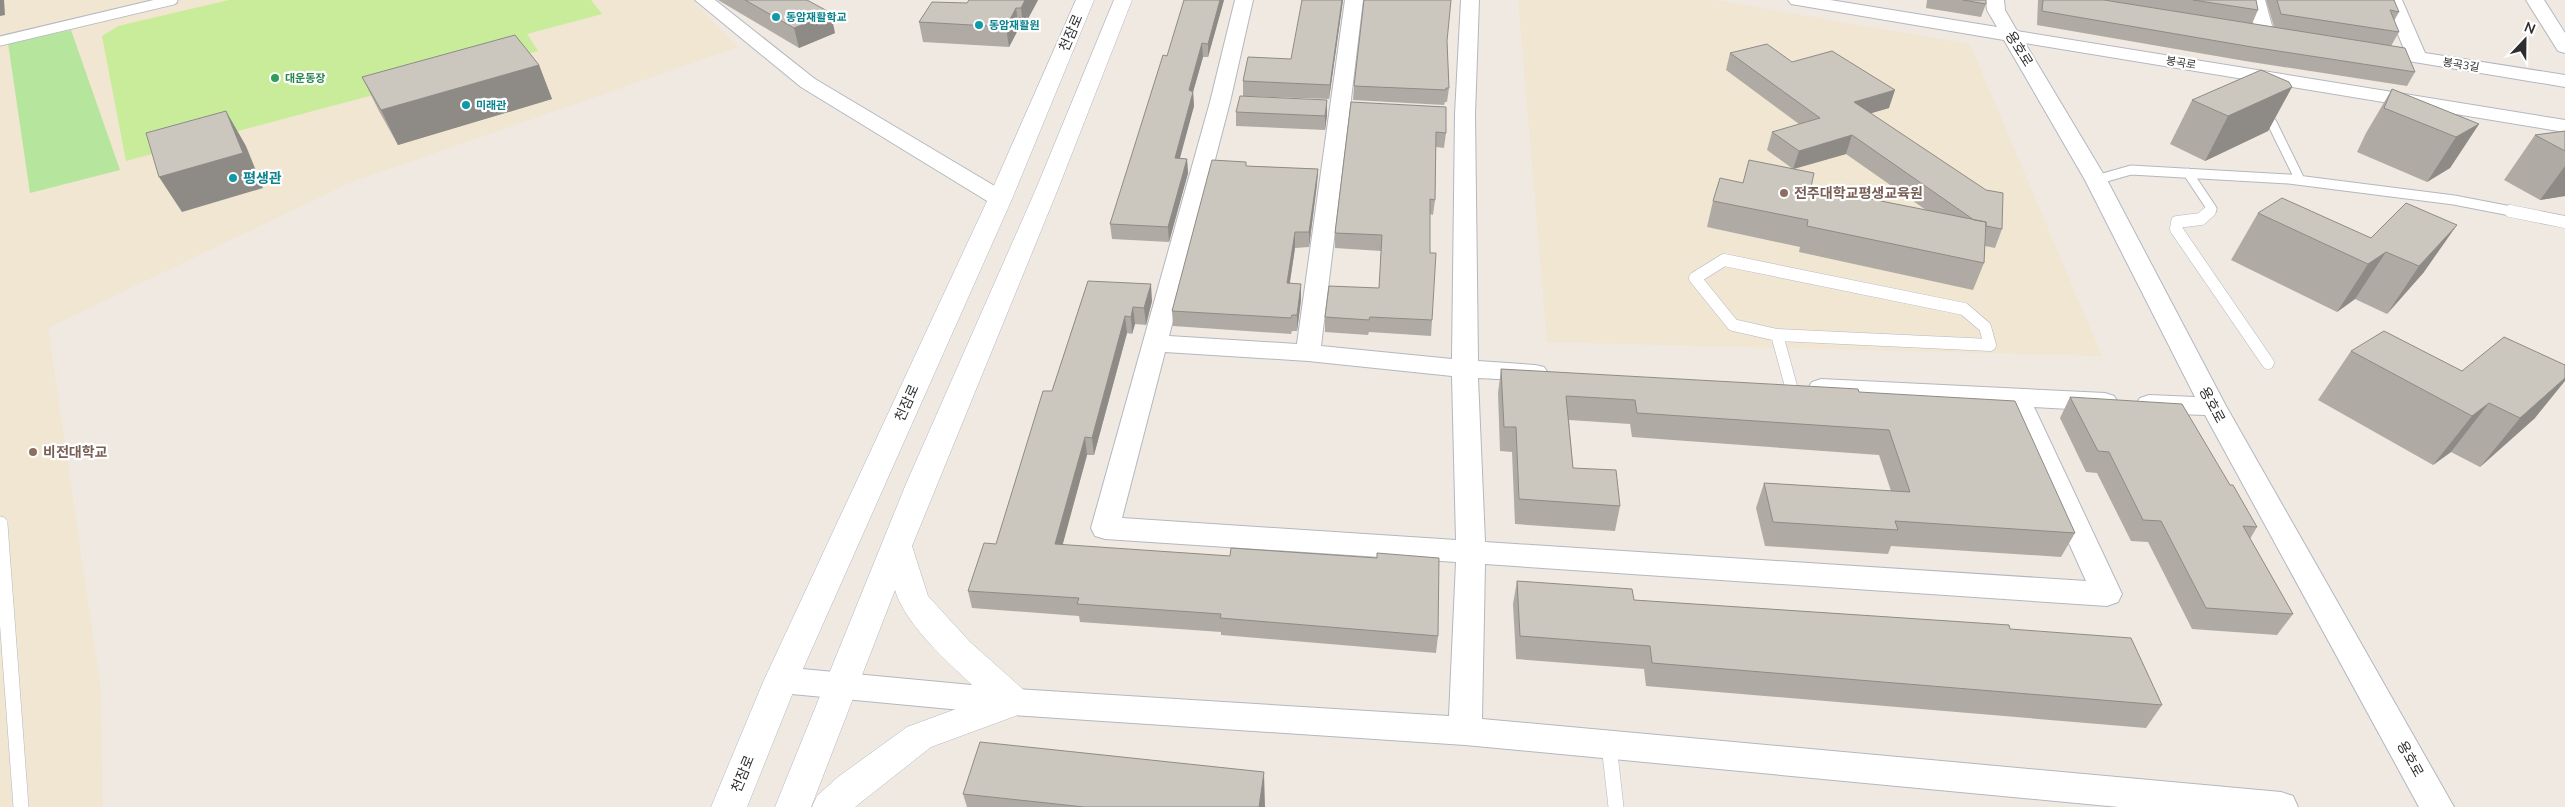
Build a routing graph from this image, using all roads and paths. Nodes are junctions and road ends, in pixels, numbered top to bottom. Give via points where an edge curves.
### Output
1 (173, 0) edge
2 (704, 0) edge
3 (1085, 0) edge
4 (1123, 0) edge
5 (1244, 0) edge
6 (1354, 0) edge
7 (1470, 0) edge
8 (1798, 0) edge
9 (1995, 0) edge
10 (2256, 0) edge
11 (2392, 0) edge
12 (2536, 1) edge
13 (1905, 9) edge
14 (2246, 30) edge
15 (2265, 33) junction
16 (2010, 35) junction
17 (2284, 36) edge
18 (0, 41) edge
19 (2565, 46) edge
20 (2360, 48) edge
21 (2417, 57) junction
22 (2565, 81) edge
23 (2272, 123) edge
24 (2565, 126) edge
25 (2188, 173) junction
26 (2096, 180) junction
27 (2300, 180) junction
28 (1000, 199) junction
29 (2565, 222) edge
30 (1776, 335) junction
31 (1155, 343) junction
32 (1308, 353) junction
33 (2268, 363) dead end
34 (1465, 369) junction
35 (1554, 374) edge
36 (1762, 385) edge
37 (1791, 386) junction
38 (2017, 399) junction
39 (2213, 406) junction
40 (0, 524) edge
41 (896, 548) junction
42 (1471, 552) junction
43 (781, 680) junction
44 (841, 685) junction
45 (1014, 702) junction
46 (1465, 731) junction
47 (1609, 745) junction
48 (20, 807) edge
49 (729, 807) edge
50 (793, 807) edge
51 (830, 807) edge
52 (1616, 807) edge
53 (2282, 807) edge
54 (2437, 807) edge

1 - 18 lane
2 - 28 street via 808,83
3 - 28 street, 천잠로
4 - 41 street
5 - 31 street via 1230,103
6 - 32 street
7 - 34 street via 1456,114
8 - 13 street, 봉곡로
9 - 16 street, 용호로 via 1996,10
10 - 15 street
11 - 21 street
12 - 19 street
13 - 16 street, 봉곡로
14 - 15 street
15 - 17 street
16 - 24 street, 봉곡로
16 - 26 street, 용호로
20 - 21 street, 봉곡3길
21 - 22 street, 봉곡3길
23 - 27 lane
25 - 26 lane via 2132,170
25 - 27 lane
25 - 33 lane via 2212,209 2201,219 2177,222 2176,229
26 - 39 street, 용호로
27 - 29 lane via 2454,200
28 - 43 street, 천잠로
30 - 30 lane via 1733,325 1696,278 1724,260 1964,309 1985,327 1990,345
30 - 37 lane
31 - 32 street
31 - 42 street via 1105,528
32 - 34 street
34 - 35 street
34 - 42 street
36 - 37 street
37 - 38 street
38 - 39 street
38 - 42 street via 2108,594
39 - 54 street, 용호로
40 - 48 lane
41 - 44 street
41 - 45 street via 914,602 958,651
42 - 46 street
43 - 44 street
43 - 49 street, 천잠로
44 - 45 street
44 - 50 street
45 - 46 street
45 - 51 street via 919,737
46 - 47 street
47 - 52 lane
47 - 53 street

